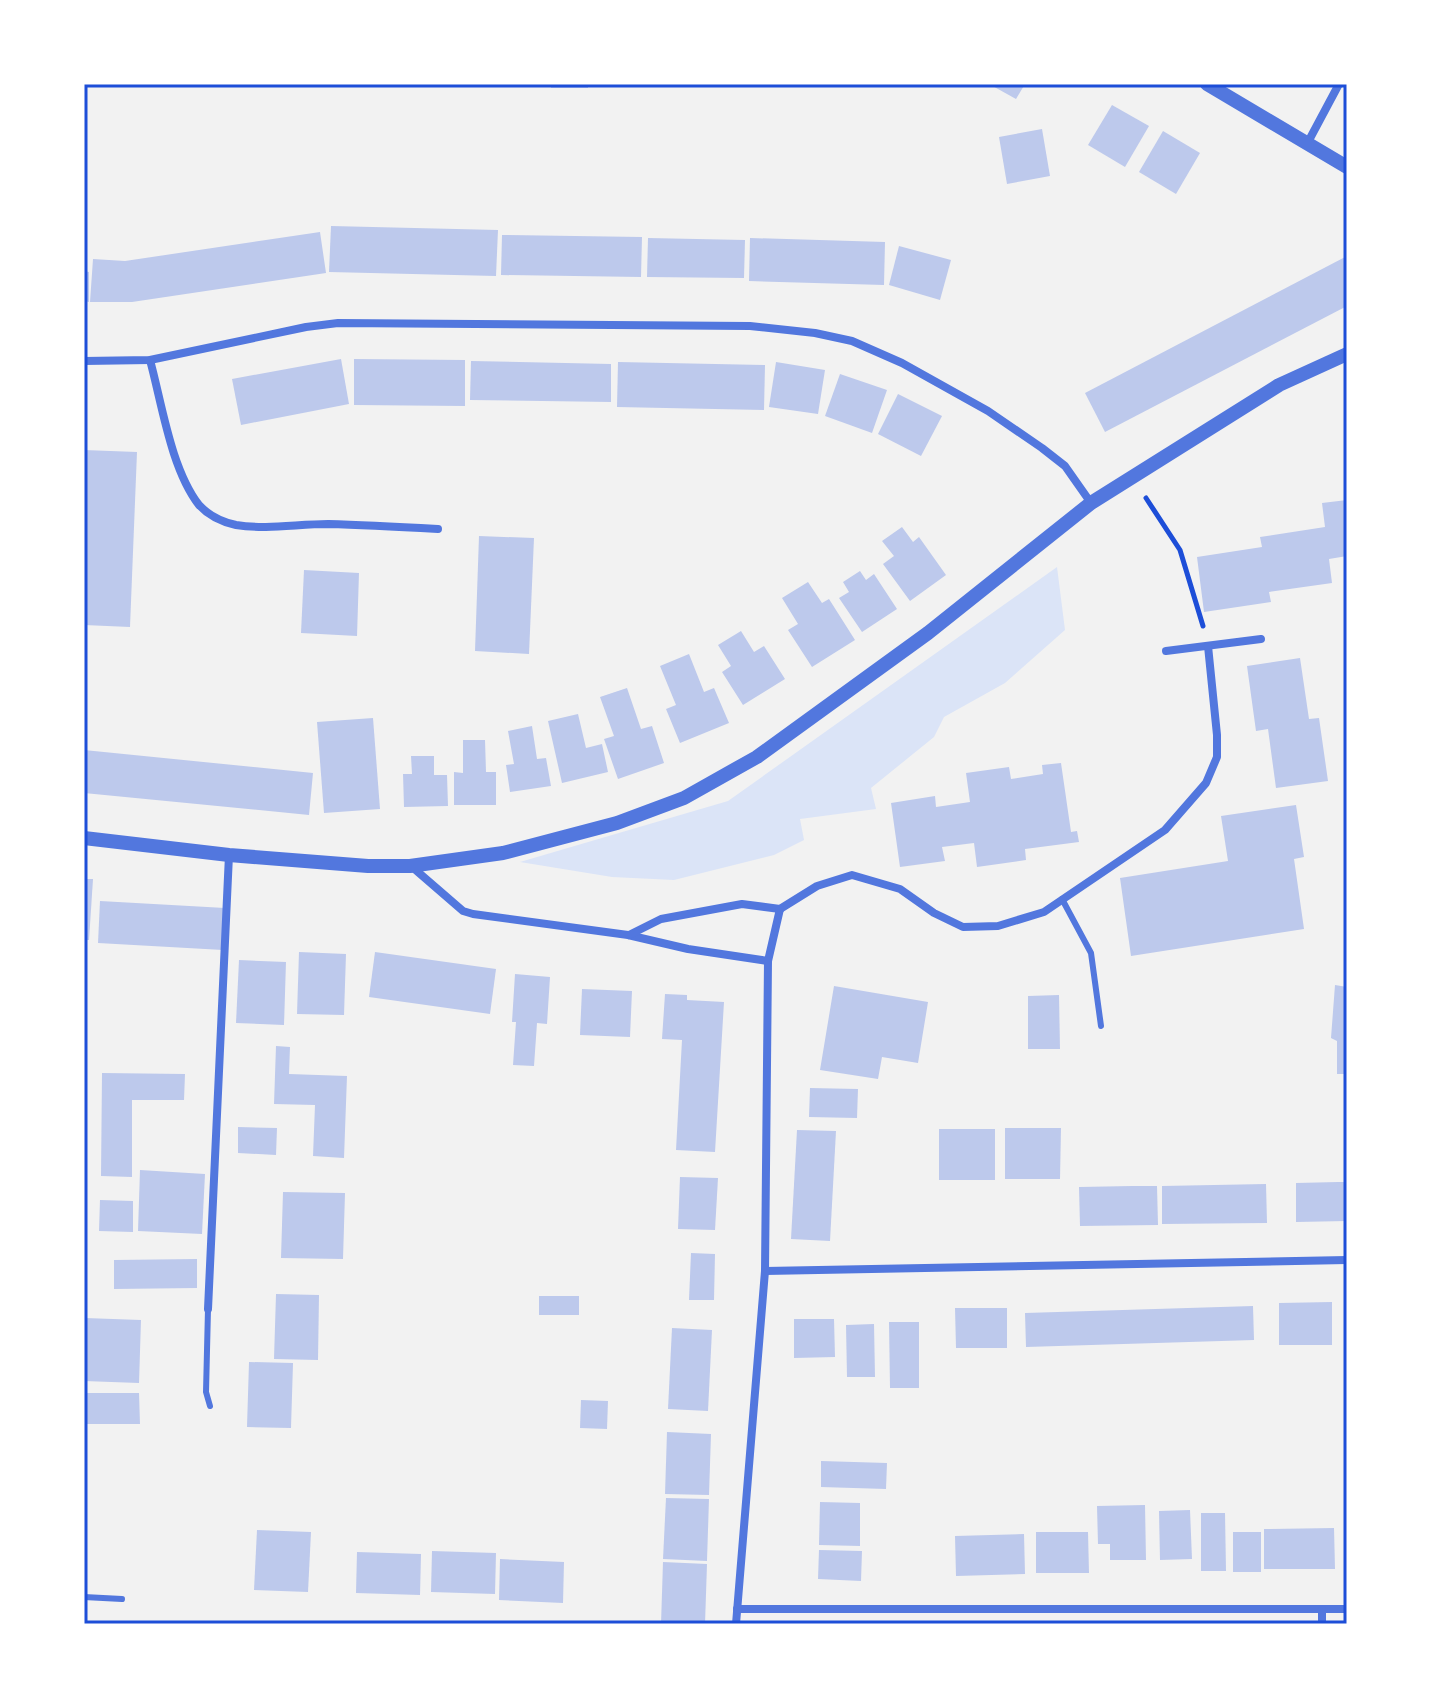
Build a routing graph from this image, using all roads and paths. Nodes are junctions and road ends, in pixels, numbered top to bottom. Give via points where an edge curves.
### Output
1 (1207, 84) edge
2 (1339, 84) edge
3 (1307, 144) junction
4 (1347, 167) edge
5 (1347, 354) edge
6 (150, 360) junction
7 (84, 361) edge
8 (1132, 477) junction
9 (1091, 503) junction
10 (438, 529) dead end
11 (1261, 639) dead end
12 (1208, 646) junction
13 (1166, 651) dead end
14 (84, 838) edge
15 (229, 855) junction
16 (410, 866) junction
17 (1062, 899) junction
18 (780, 909) junction
19 (628, 935) junction
20 (768, 961) junction
21 (1101, 1026) dead end
22 (1347, 1260) edge
23 (765, 1271) junction
24 (208, 1309) joint
25 (210, 1406) dead end
26 (84, 1597) edge
27 (122, 1599) dead end
28 (737, 1609) junction
29 (1347, 1609) edge
30 (1322, 1610) junction
31 (736, 1624) edge
32 (1322, 1624) edge

1 - 3 street
2 - 3 street
3 - 4 street
5 - 8 street via 1279,385
6 - 7 street
6 - 9 street via 338,323 750,326 800,331 852,341 890,357 988,411 1065,466
6 - 10 street via 188,488 213,517 257,527
8 - 9 street
8 - 12 path via 1180,550
9 - 16 street via 928,633 757,757 684,798 617,823 503,853
11 - 12 street
12 - 13 street
12 - 17 street via 1217,757 1206,783 1165,830
14 - 15 street
15 - 16 street
15 - 24 street
16 - 19 street via 463,911
17 - 18 street via 1044,912 998,926 963,927 900,889 852,875 817,886
17 - 21 lane via 1091,953
18 - 19 street via 742,904 661,919
18 - 20 street
19 - 20 street
20 - 23 street
22 - 23 street
23 - 28 street
24 - 25 lane
26 - 27 lane
28 - 30 street
28 - 31 street
29 - 30 street
30 - 32 street

